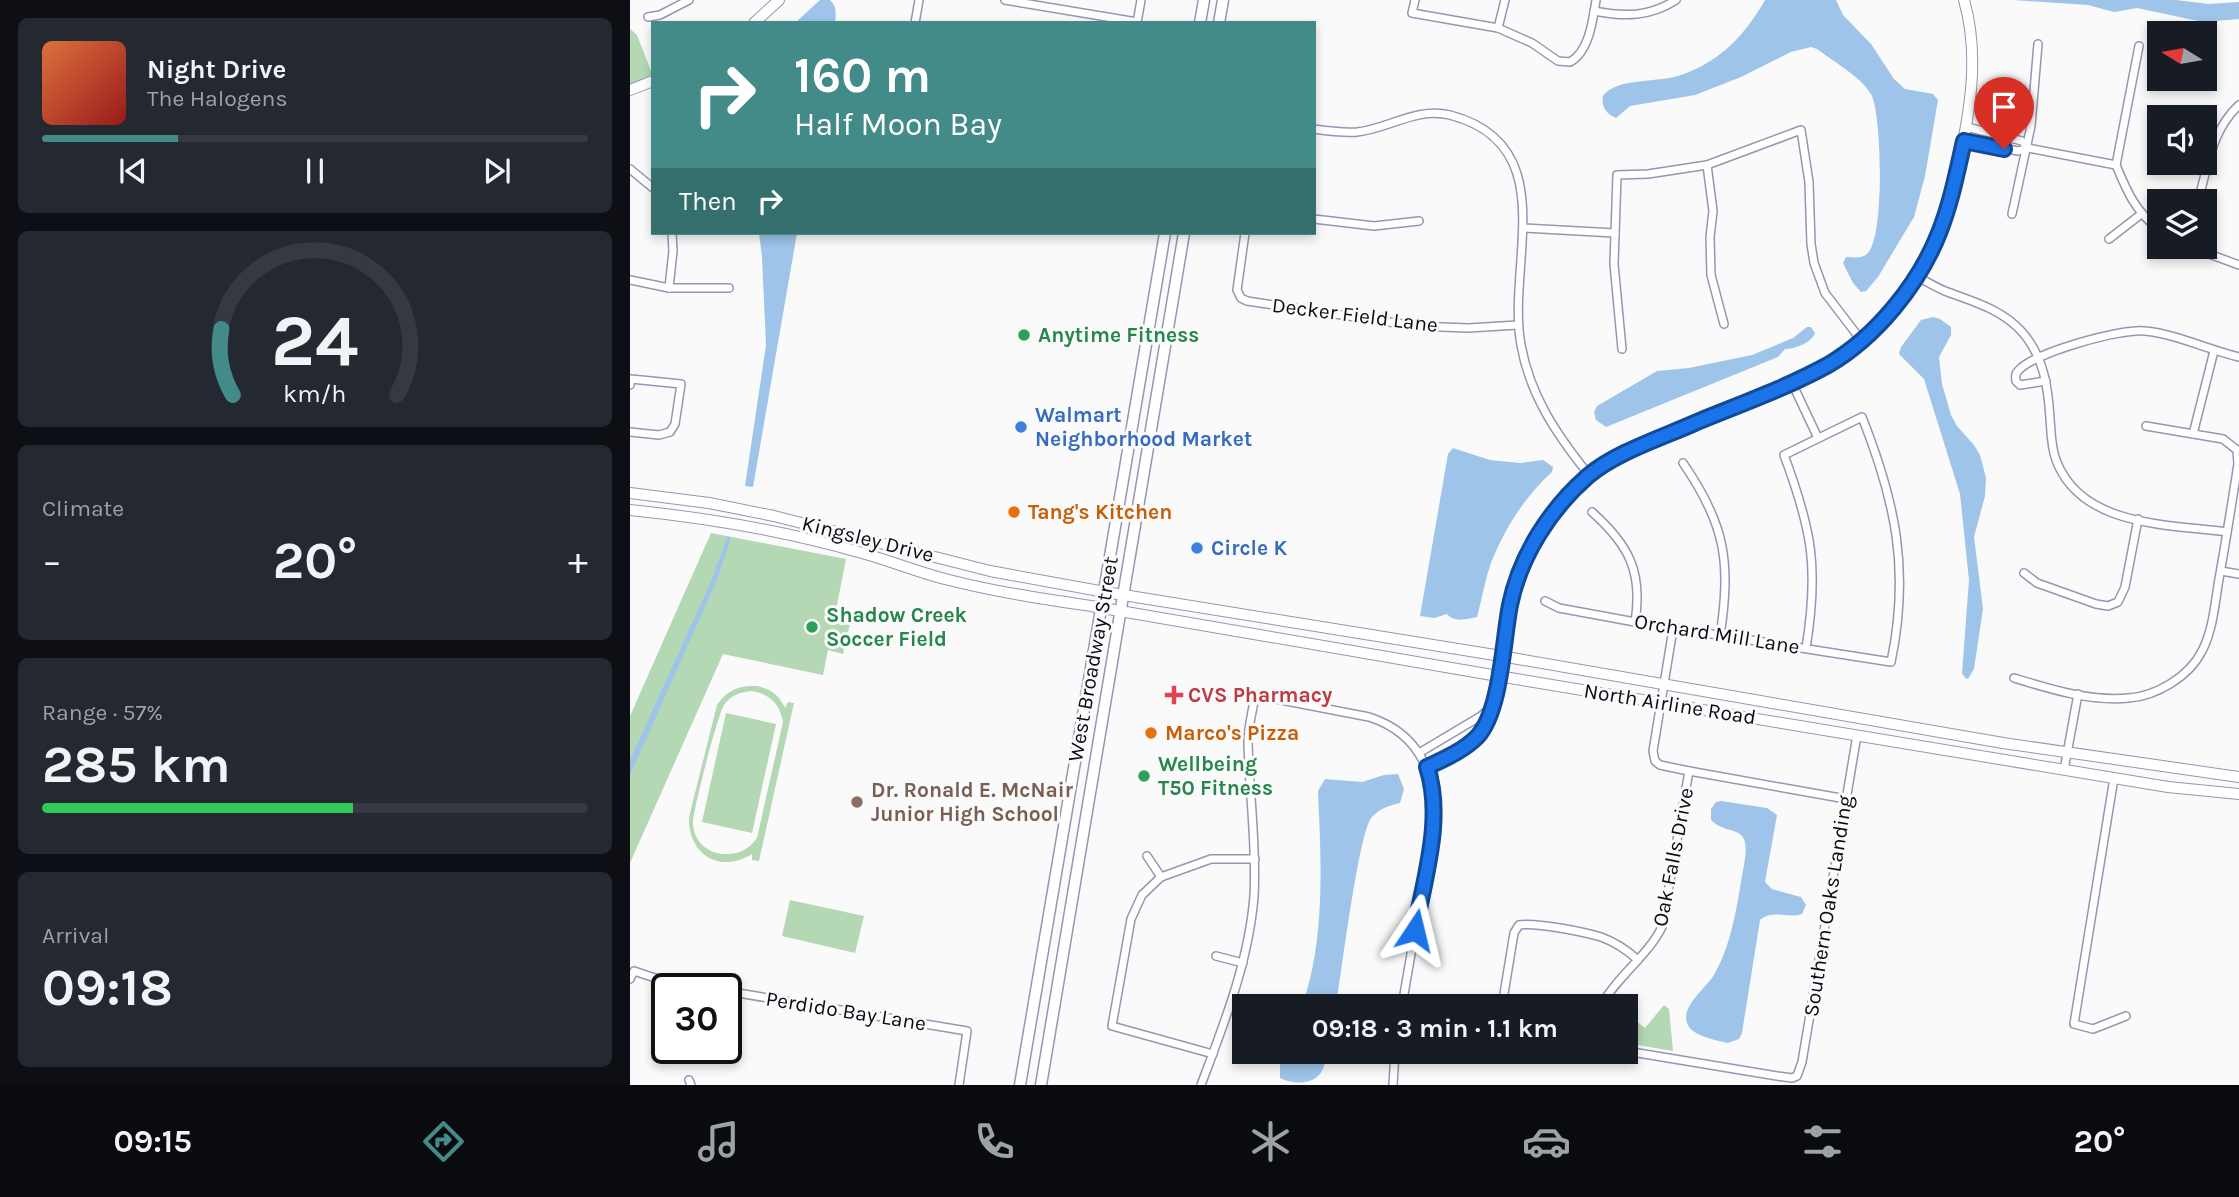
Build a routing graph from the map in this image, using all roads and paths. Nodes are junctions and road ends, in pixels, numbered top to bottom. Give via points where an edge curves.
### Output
1 (689, 0) edge
2 (779, 0) edge
3 (919, 0) edge
4 (1005, 0) edge
5 (1141, 0) edge
6 (1204, 0) edge
7 (1223, 0) edge
8 (1415, 0) edge
9 (1505, 0) edge
10 (1596, 0) edge
11 (1676, 0) edge
12 (1964, 0) edge
13 (1594, 11) junction
14 (648, 17) dead end
15 (756, 21) edge
16 (915, 21) edge
17 (1126, 21) edge
18 (1137, 21) edge
19 (1200, 21) edge
20 (1219, 21) edge
21 (1498, 28) junction
22 (2038, 44) dead end
23 (2138, 46) dead end
24 (651, 82) edge
25 (630, 90) edge
26 (2239, 105) edge
27 (1967, 127) junction
28 (1316, 128) edge
29 (1964, 141) junction
30 (2028, 148) junction
31 (1707, 165) junction
32 (2116, 165) junction
33 (630, 169) edge
34 (651, 186) edge
35 (2200, 189) edge
36 (2012, 214) dead end
37 (2140, 215) junction
38 (1316, 219) edge
39 (1419, 221) dead end
40 (2147, 221) edge
41 (1523, 228) junction
42 (1615, 233) junction
43 (672, 235) edge
44 (1165, 235) edge
45 (1184, 235) edge
46 (1245, 235) edge
47 (2109, 239) dead end
48 (2217, 257) edge
49 (2239, 265) edge
50 (1916, 276) junction
51 (630, 280) edge
52 (669, 288) junction
53 (729, 288) dead end
54 (1724, 324) dead end
55 (1518, 325) junction
56 (1861, 340) junction
57 (1622, 349) dead end
58 (2214, 351) junction
59 (2239, 357) edge
60 (2039, 358) junction
61 (2046, 381) junction
62 (1792, 383) junction
63 (630, 384) edge
64 (2147, 426) dead end
65 (630, 432) edge
66 (2193, 434) junction
67 (1818, 438) junction
68 (1683, 463) dead end
69 (1589, 475) junction
70 (630, 493) edge
71 (709, 503) junction
72 (630, 510) edge
73 (1592, 512) dead end
74 (2138, 519) junction
75 (706, 520) junction
76 (2227, 532) junction
77 (865, 537) junction
78 (861, 552) junction
79 (2221, 571) junction
80 (2024, 573) dead end
81 (2239, 574) edge
82 (1105, 592) junction
83 (1123, 595) junction
84 (1545, 601) dead end
85 (1102, 608) junction
86 (1121, 611) junction
87 (1634, 622) junction
88 (1673, 629) junction
89 (1347, 631) junction
90 (1720, 636) junction
91 (1806, 648) junction
92 (1344, 650) junction
93 (1501, 656) junction
94 (1498, 676) junction
95 (2014, 678) dead end
96 (1090, 681) junction
97 (1664, 684) junction
98 (2078, 694) junction
99 (1661, 703) junction
100 (1492, 706) junction
101 (1099, 736) junction
102 (1857, 736) junction
103 (2067, 752) junction
104 (1419, 753) junction
105 (1427, 767) junction
106 (2064, 770) junction
107 (1689, 771) junction
108 (2239, 777) edge
109 (2115, 778) junction
110 (2239, 794) edge
111 (1846, 799) junction
112 (1147, 856) dead end
113 (1255, 859) junction
114 (1161, 877) junction
115 (1216, 956) dead end
116 (1638, 960) junction
117 (1243, 963) junction
118 (632, 975) edge
119 (651, 978) edge
120 (742, 994) edge
121 (1404, 994) edge
122 (1504, 994) edge
123 (1610, 994) edge
124 (2126, 1016) dead end
125 (1638, 1053) edge
126 (1213, 1054) junction
127 (1394, 1064) edge
128 (959, 1085) edge
129 (1020, 1085) edge
130 (1041, 1085) edge
131 (1201, 1085) edge
132 (1393, 1085) edge

1 - 14 street
2 - 15 main road
3 - 16 street
4 - 17 street
5 - 18 street
6 - 19 main road
7 - 20 main road
8 - 21 street via 1412,13
9 - 21 street
10 - 13 street
11 - 13 street via 1637,15
12 - 27 main road via 1973,56
13 - 21 street via 1583,49 1570,62 1558,61
22 - 30 street
23 - 32 street
24 - 25 main road
26 - 35 street via 2211,148
27 - 29 main road
27 - 30 street via 2022,141
28 - 41 street via 1359,132 1440,113 1476,125 1505,150 1519,176
29 - 30 street via 2018,152
29 - 50 main road via 1941,228
30 - 32 street
30 - 36 street
31 - 42 street via 1617,175
31 - 54 street via 1713,211 1711,275
31 - 56 street via 1801,130 1814,263 1825,293
32 - 37 street
33 - 34 street
37 - 40 street
37 - 47 street
38 - 39 street via 1374,226
41 - 42 street
41 - 55 street
42 - 57 street
43 - 52 street
44 - 82 main road, West Broadway Street
45 - 83 main road, West Broadway Street
46 - 55 street, Decker Field Lane via 1237,283 1238,293 1247,301 1387,323 1468,328
48 - 49 street
50 - 56 main road via 1890,312
50 - 60 street via 2006,317 2025,335
51 - 52 street
52 - 53 street
55 - 69 street via 1532,387 1558,435
56 - 62 main road
58 - 59 street
58 - 60 street via 2135,330
58 - 66 street
60 - 61 street
60 - 61 street via 2018,371 2016,381 2025,385
61 - 74 street via 2055,458 2064,476 2094,506
62 - 67 street
62 - 69 main road via 1631,450
63 - 65 street via 631,379 681,384 670,432
64 - 66 street
66 - 76 street via 2223,439 2237,450
67 - 91 street via 1784,455 1802,504 1811,551 1814,591
67 - 91 street, Orchard Mill Lane via 1862,417 1880,461 1897,529 1900,607 1891,662
68 - 90 street via 1709,507 1721,539 1727,579
69 - 93 main road via 1550,516 1525,560
70 - 71 main road, Kingsley Drive
71 - 75 main road
71 - 77 main road, Kingsley Drive
72 - 75 main road, Kingsley Drive
73 - 87 street via 1620,540 1630,560 1637,595
74 - 76 street
74 - 80 street via 2118,602 2096,604 2037,583
75 - 78 main road, Kingsley Drive
76 - 79 street
77 - 78 main road
77 - 82 main road, Kingsley Drive via 990,571
78 - 85 main road, Kingsley Drive via 986,589
79 - 81 street
79 - 98 street via 2211,629 2192,666 2151,694 2129,699
82 - 83 main road, North Airline Road
82 - 85 main road, West Broadway Street
83 - 86 main road, West Broadway Street
83 - 89 main road, North Airline Road
84 - 87 street, Orchard Mill Lane via 1559,608
85 - 86 main road, North Airline Road
85 - 96 main road, West Broadway Street
86 - 92 main road, North Airline Road
86 - 101 main road, West Broadway Street
87 - 88 street, Orchard Mill Lane
88 - 90 street, Orchard Mill Lane
88 - 97 street
89 - 92 main road
89 - 93 main road, North Airline Road
90 - 91 street, Orchard Mill Lane
92 - 94 main road, North Airline Road
93 - 94 main road
93 - 97 main road, North Airline Road
94 - 99 main road, North Airline Road
94 - 100 street
95 - 98 street
96 - 101 main road via 1088,728
96 - 129 main road, West Broadway Street
97 - 99 street
97 - 103 main road, North Airline Road
98 - 103 street
99 - 102 main road, North Airline Road
99 - 107 street via 1655,761
100 - 104 street
100 - 105 street via 1477,737
101 - 130 main road, West Broadway Street
102 - 106 main road, North Airline Road
102 - 111 street, Southern Oaks Landing
103 - 106 street
103 - 108 main road, North Airline Road
104 - 105 street
104 - 113 street via 1383,721 1255,695 1248,739
105 - 121 street via 1435,815
106 - 109 main road, North Airline Road
107 - 111 street
107 - 116 street, Oak Falls Drive via 1662,927
109 - 110 main road, North Airline Road
109 - 124 street via 2074,1024 2093,1029
111 - 125 street, Southern Oaks Landing via 1797,1076
112 - 114 street
113 - 114 street via 1211,859
113 - 117 street
114 - 126 street via 1142,895 1131,919 1112,1026
115 - 117 street
116 - 122 street via 1601,937 1519,925
116 - 123 street, Oak Falls Drive
117 - 126 street
118 - 119 street
120 - 128 street, Perdido Bay Lane via 967,1031
126 - 131 street
127 - 132 street

